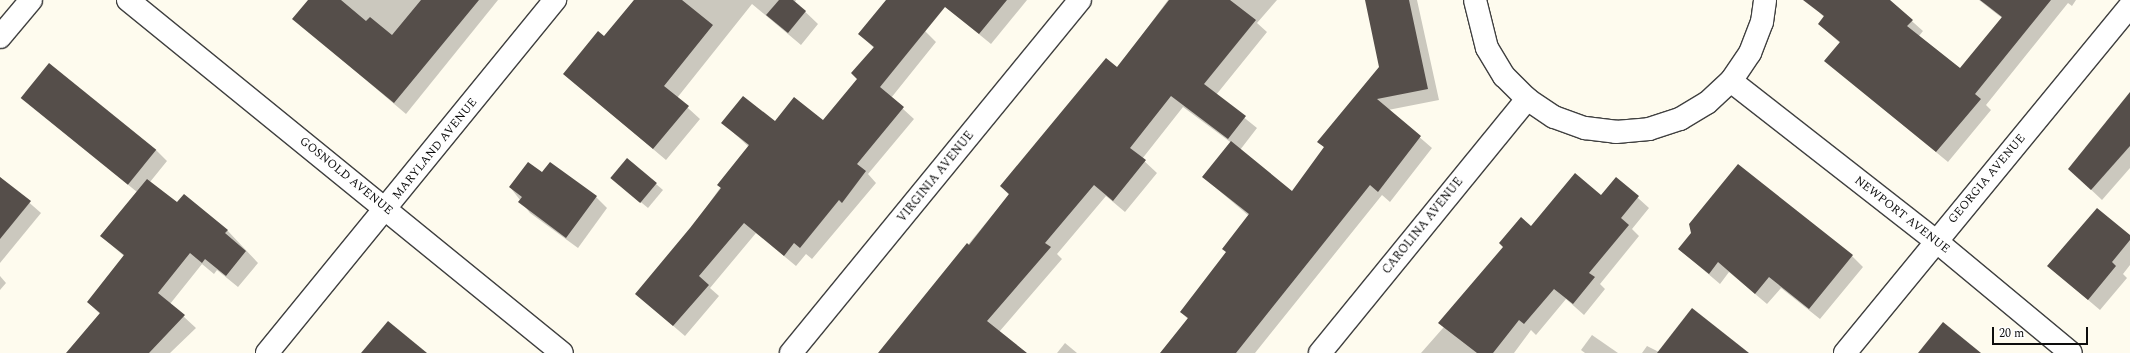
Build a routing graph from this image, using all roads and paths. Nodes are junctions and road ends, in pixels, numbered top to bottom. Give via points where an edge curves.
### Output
1 (31, 0) edge
2 (128, 0) edge
3 (556, 0) edge
4 (1080, 0) edge
5 (1475, 0) edge
6 (1765, 0) edge
7 (2130, 6) edge
8 (0, 37) edge
9 (1731, 80) junction
10 (1527, 99) junction
11 (386, 209) junction
12 (1936, 241) junction
13 (267, 353) edge
14 (562, 353) edge
15 (791, 353) edge
16 (1320, 353) edge
17 (1845, 353) edge
18 (2071, 353) edge

1 - 8 street
2 - 11 street, GOSNOLD AVENUE
3 - 11 street, MARYLAND AVENUE
4 - 15 street, VIRGINIA AVENUE
5 - 10 street via 1487,48 1504,76
6 - 9 street via 1762,22 1750,53
7 - 12 street, GEORGIA AVENUE
9 - 10 street via 1707,103 1680,119 1642,130 1616,132 1585,128 1554,116
9 - 12 street, NEWPORT AVENUE
10 - 16 street, CAROLINA AVENUE
11 - 13 street, MARYLAND AVENUE
11 - 14 street, GOSNOLD AVENUE
12 - 17 street, GEORGIA AVENUE
12 - 18 street, NEWPORT AVENUE

